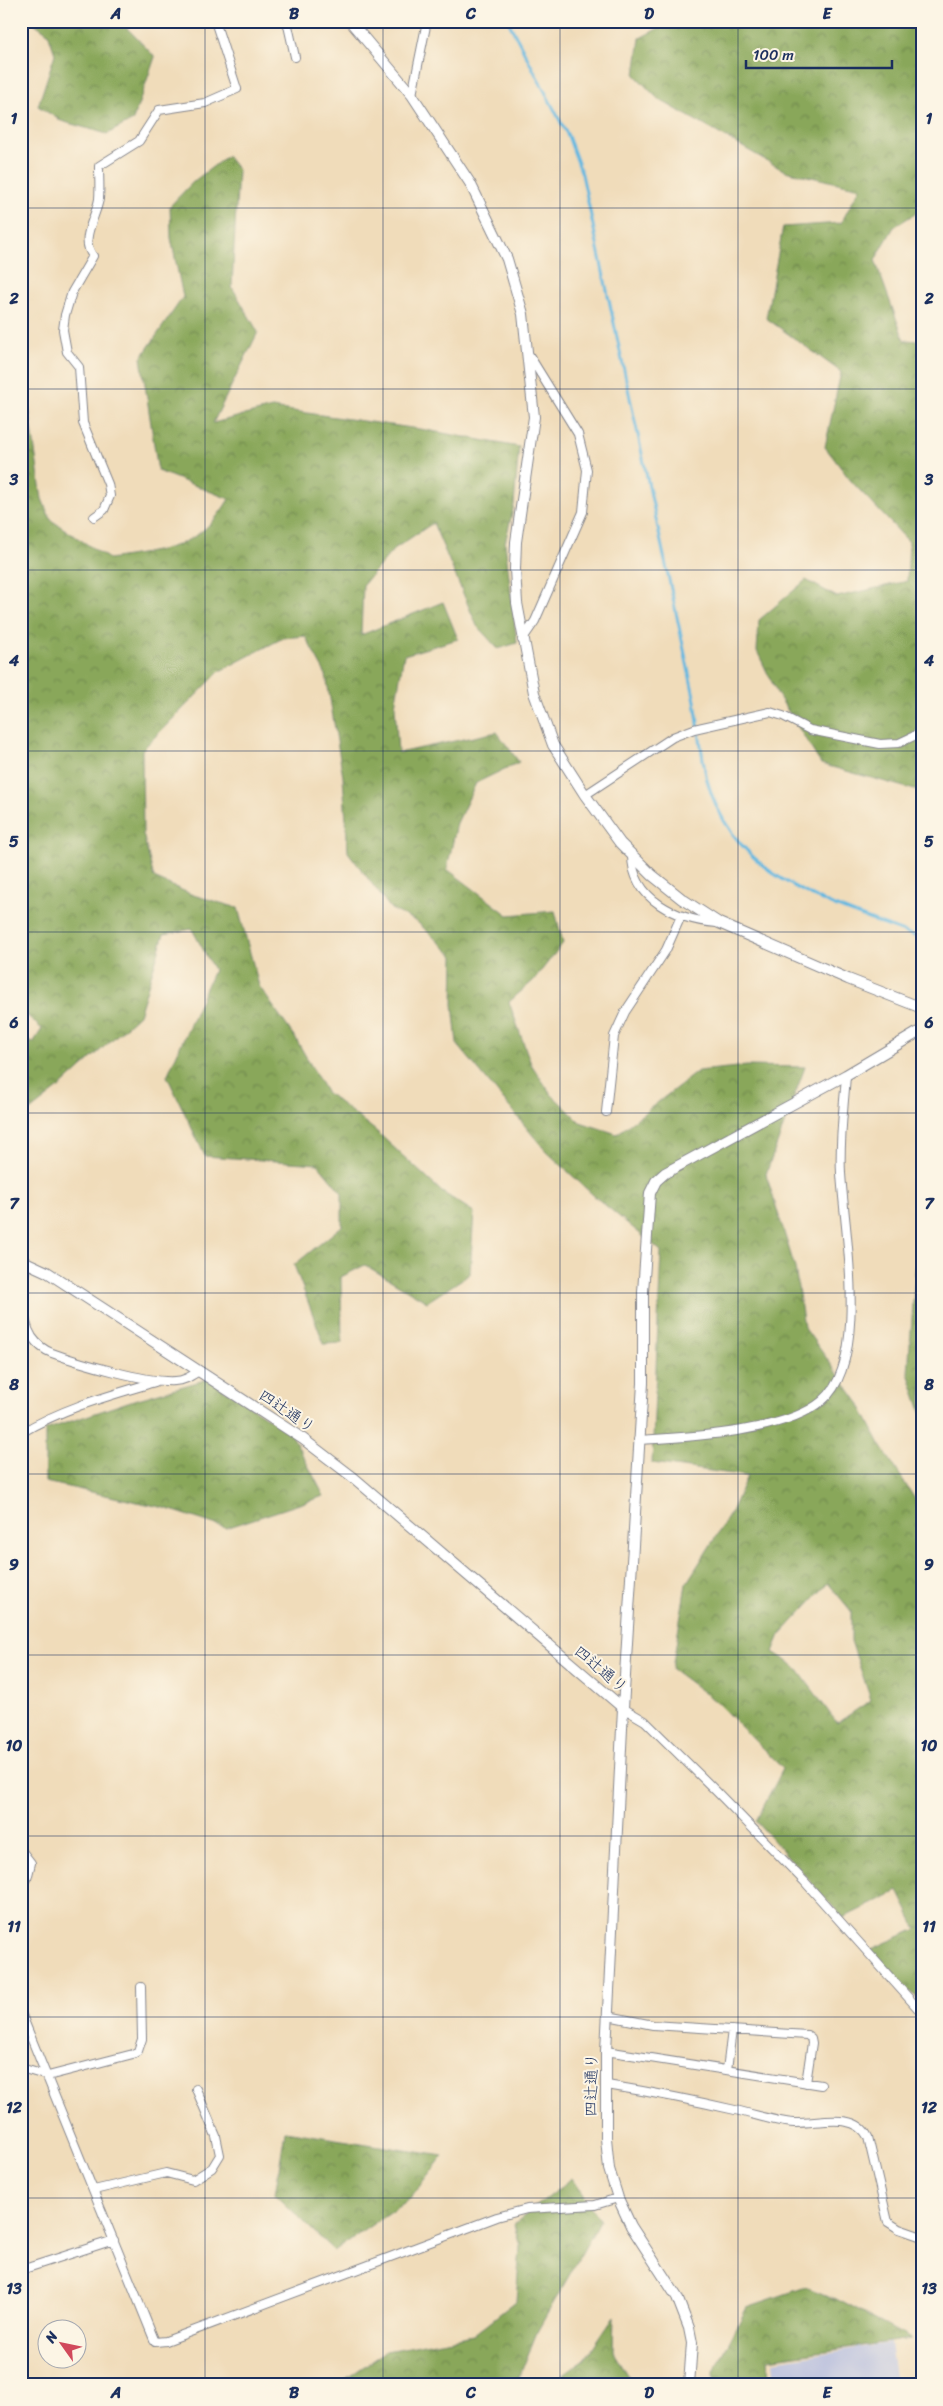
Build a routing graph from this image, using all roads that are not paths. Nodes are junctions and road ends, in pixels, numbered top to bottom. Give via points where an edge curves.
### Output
1 (215, 21) edge
2 (287, 21) edge
3 (350, 21) edge
4 (427, 21) edge
5 (295, 57) dead end
6 (412, 94) junction
7 (528, 355) junction
8 (94, 517) dead end
9 (522, 640) junction
10 (922, 729) edge
11 (585, 795) junction
12 (632, 855) junction
13 (681, 916) junction
14 (719, 923) junction
15 (922, 1008) edge
16 (922, 1030) edge
17 (846, 1075) junction
18 (606, 1112) dead end
19 (24, 1261) edge
20 (199, 1371) junction
21 (157, 1381) junction
22 (21, 1433) edge
23 (638, 1440) junction
24 (623, 1708) junction
25 (21, 1850) edge
26 (21, 1886) edge
27 (141, 1987) dead end
28 (21, 2013) edge
29 (922, 2014) edge
30 (608, 2016) junction
31 (732, 2030) junction
32 (606, 2052) junction
33 (21, 2068) edge
34 (727, 2070) junction
35 (48, 2076) junction
36 (806, 2082) junction
37 (607, 2085) junction
38 (821, 2085) dead end
39 (196, 2089) dead end
40 (94, 2190) junction
41 (618, 2198) junction
42 (922, 2237) edge
43 (114, 2240) junction
44 (21, 2270) edge
45 (689, 2385) edge

1 - 8 street via 237,90 205,103 159,110 139,141 99,166 99,199 86,236 88,251 93,256 72,292 63,330 67,352 79,367 83,422 110,496 104,510
2 - 5 street
3 - 6 street
4 - 6 street
6 - 7 street via 470,183 496,233 523,314
7 - 9 street via 534,418 515,568
7 - 9 street via 578,434 587,470 583,512 535,621
9 - 11 street via 541,716 553,745
10 - 11 street via 899,743 880,744 810,730 770,712 694,729 673,737
11 - 12 street
12 - 13 street via 632,869 648,893 659,906
12 - 14 street via 682,900
13 - 14 street via 697,922
13 - 18 street via 666,950 629,1006 614,1036
14 - 15 street
16 - 17 street
17 - 23 street via 729,1136 664,1173 656,1181 650,1193 643,1292 643,1383
17 - 23 street via 840,1172 850,1267 850,1301 842,1372 834,1389 821,1402 792,1418 744,1429
19 - 20 street, 四辻通り via 47,1272
19 - 21 street via 22,1285 26,1319 31,1336 40,1347
20 - 21 street via 186,1379
20 - 24 street, 四辻通り via 303,1439 354,1478
21 - 22 street via 49,1416
23 - 24 street
24 - 29 street via 645,1721 724,1799 804,1881
24 - 30 street, 四辻通り
25 - 26 street via 31,1863 27,1880
27 - 35 street via 142,2039 138,2051
28 - 35 street
30 - 31 street via 654,2025
30 - 32 street, 四辻通り
31 - 34 street
31 - 36 street via 808,2035 812,2042
32 - 34 street
32 - 37 street, 四辻通り
33 - 35 street
34 - 36 street
35 - 40 street
36 - 38 street
37 - 41 street, 四辻通り via 609,2169
37 - 42 street via 794,2123 825,2120 863,2128 868,2137 888,2222
39 - 40 street via 216,2136 220,2155 212,2168 193,2180 166,2173
40 - 43 street
41 - 43 street via 595,2204 527,2209 498,2217 158,2342 151,2336
41 - 45 street, 四辻通り via 631,2226 677,2297 692,2342
43 - 44 street

